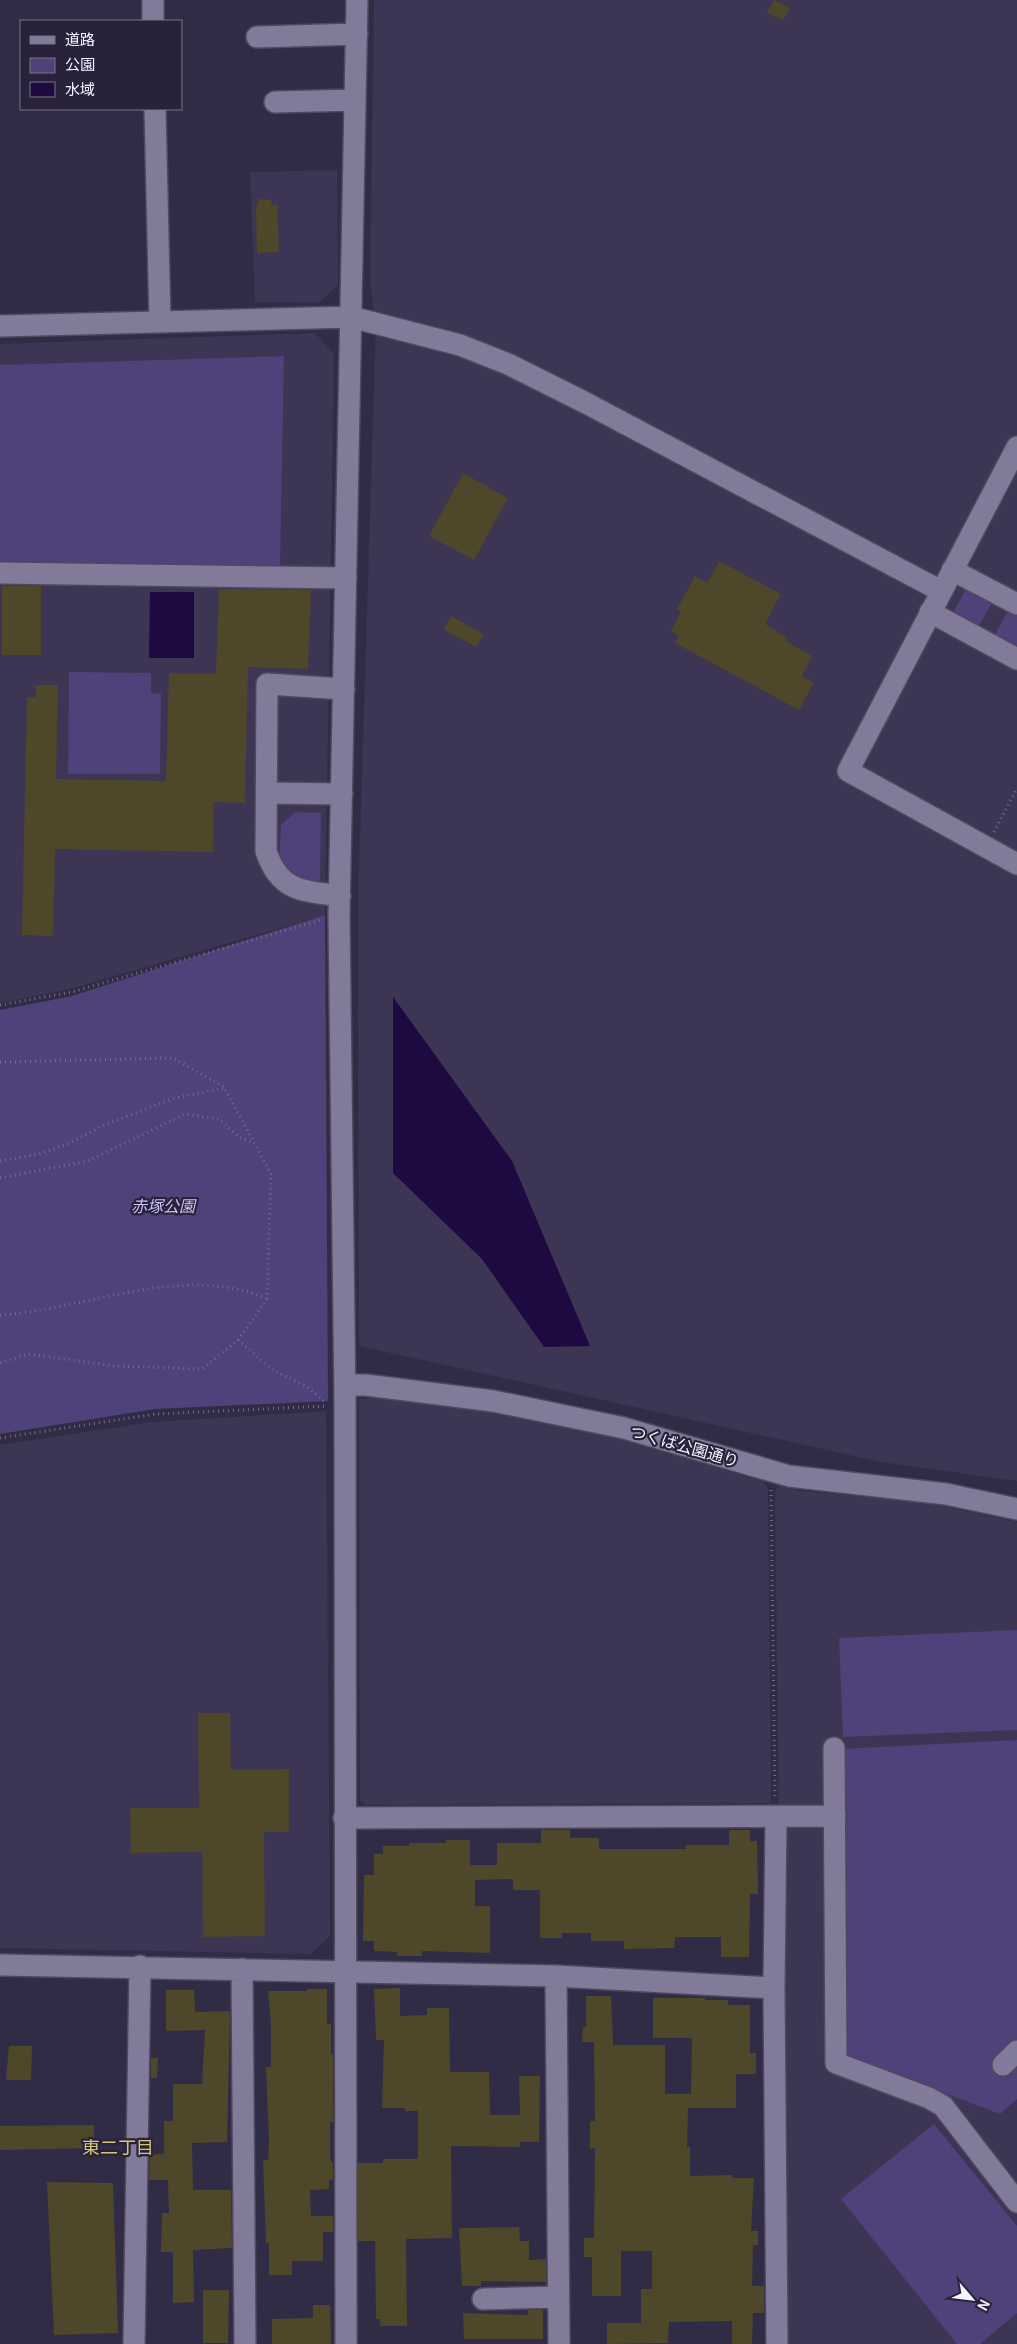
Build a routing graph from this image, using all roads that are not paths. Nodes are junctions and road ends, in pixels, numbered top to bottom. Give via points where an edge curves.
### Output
1 (153, 0) edge
2 (357, 0) edge
3 (153, 20) edge
4 (356, 34) junction
5 (257, 37) dead end
6 (355, 100) junction
7 (275, 102) dead end
8 (155, 110) edge
9 (351, 317) junction
10 (160, 322) junction
11 (0, 326) edge
12 (1017, 447) edge
13 (952, 570) junction
14 (0, 573) edge
15 (346, 578) junction
16 (941, 591) junction
17 (1017, 604) edge
18 (930, 612) junction
19 (1017, 659) edge
20 (344, 689) junction
21 (267, 793) junction
22 (342, 794) junction
23 (1017, 864) edge
24 (340, 896) junction
25 (352, 1385) dead end
26 (1017, 1509) edge
27 (834, 1748) dead end
28 (835, 1816) junction
29 (776, 1817) junction
30 (344, 1818) junction
31 (0, 1965) edge
32 (140, 1966) junction
33 (242, 1969) junction
34 (346, 1972) junction
35 (556, 1976) junction
36 (774, 1988) junction
37 (1017, 2202) edge
38 (558, 2297) junction
39 (483, 2299) dead end
40 (134, 2344) edge
41 (245, 2344) edge
42 (346, 2344) edge
43 (559, 2344) edge
44 (777, 2344) edge

1 - 3 street
2 - 4 street
4 - 5 street
4 - 6 street
6 - 7 street
6 - 9 street
8 - 10 street
9 - 10 street
9 - 15 street
9 - 16 street via 460,344 508,364
10 - 11 street
12 - 13 street
13 - 16 street
13 - 17 street
14 - 15 street
15 - 20 street
16 - 18 street
18 - 19 street
18 - 23 street via 848,771
20 - 21 street via 267,684
20 - 22 street
21 - 22 street
21 - 24 street via 266,852 272,869 285,883 300,890
22 - 24 street
24 - 30 street via 345,1405
25 - 26 street, つくば公園通り via 493,1401 614,1426 789,1476 946,1494
27 - 28 street
28 - 29 street
28 - 37 street via 836,2063 929,2098 942,2106
29 - 30 street
29 - 36 street
30 - 34 street
31 - 32 street
32 - 33 street
32 - 40 street
33 - 34 street
33 - 41 street
34 - 35 street
34 - 42 street
35 - 36 street
35 - 38 street
36 - 44 street
38 - 39 street
38 - 43 street

